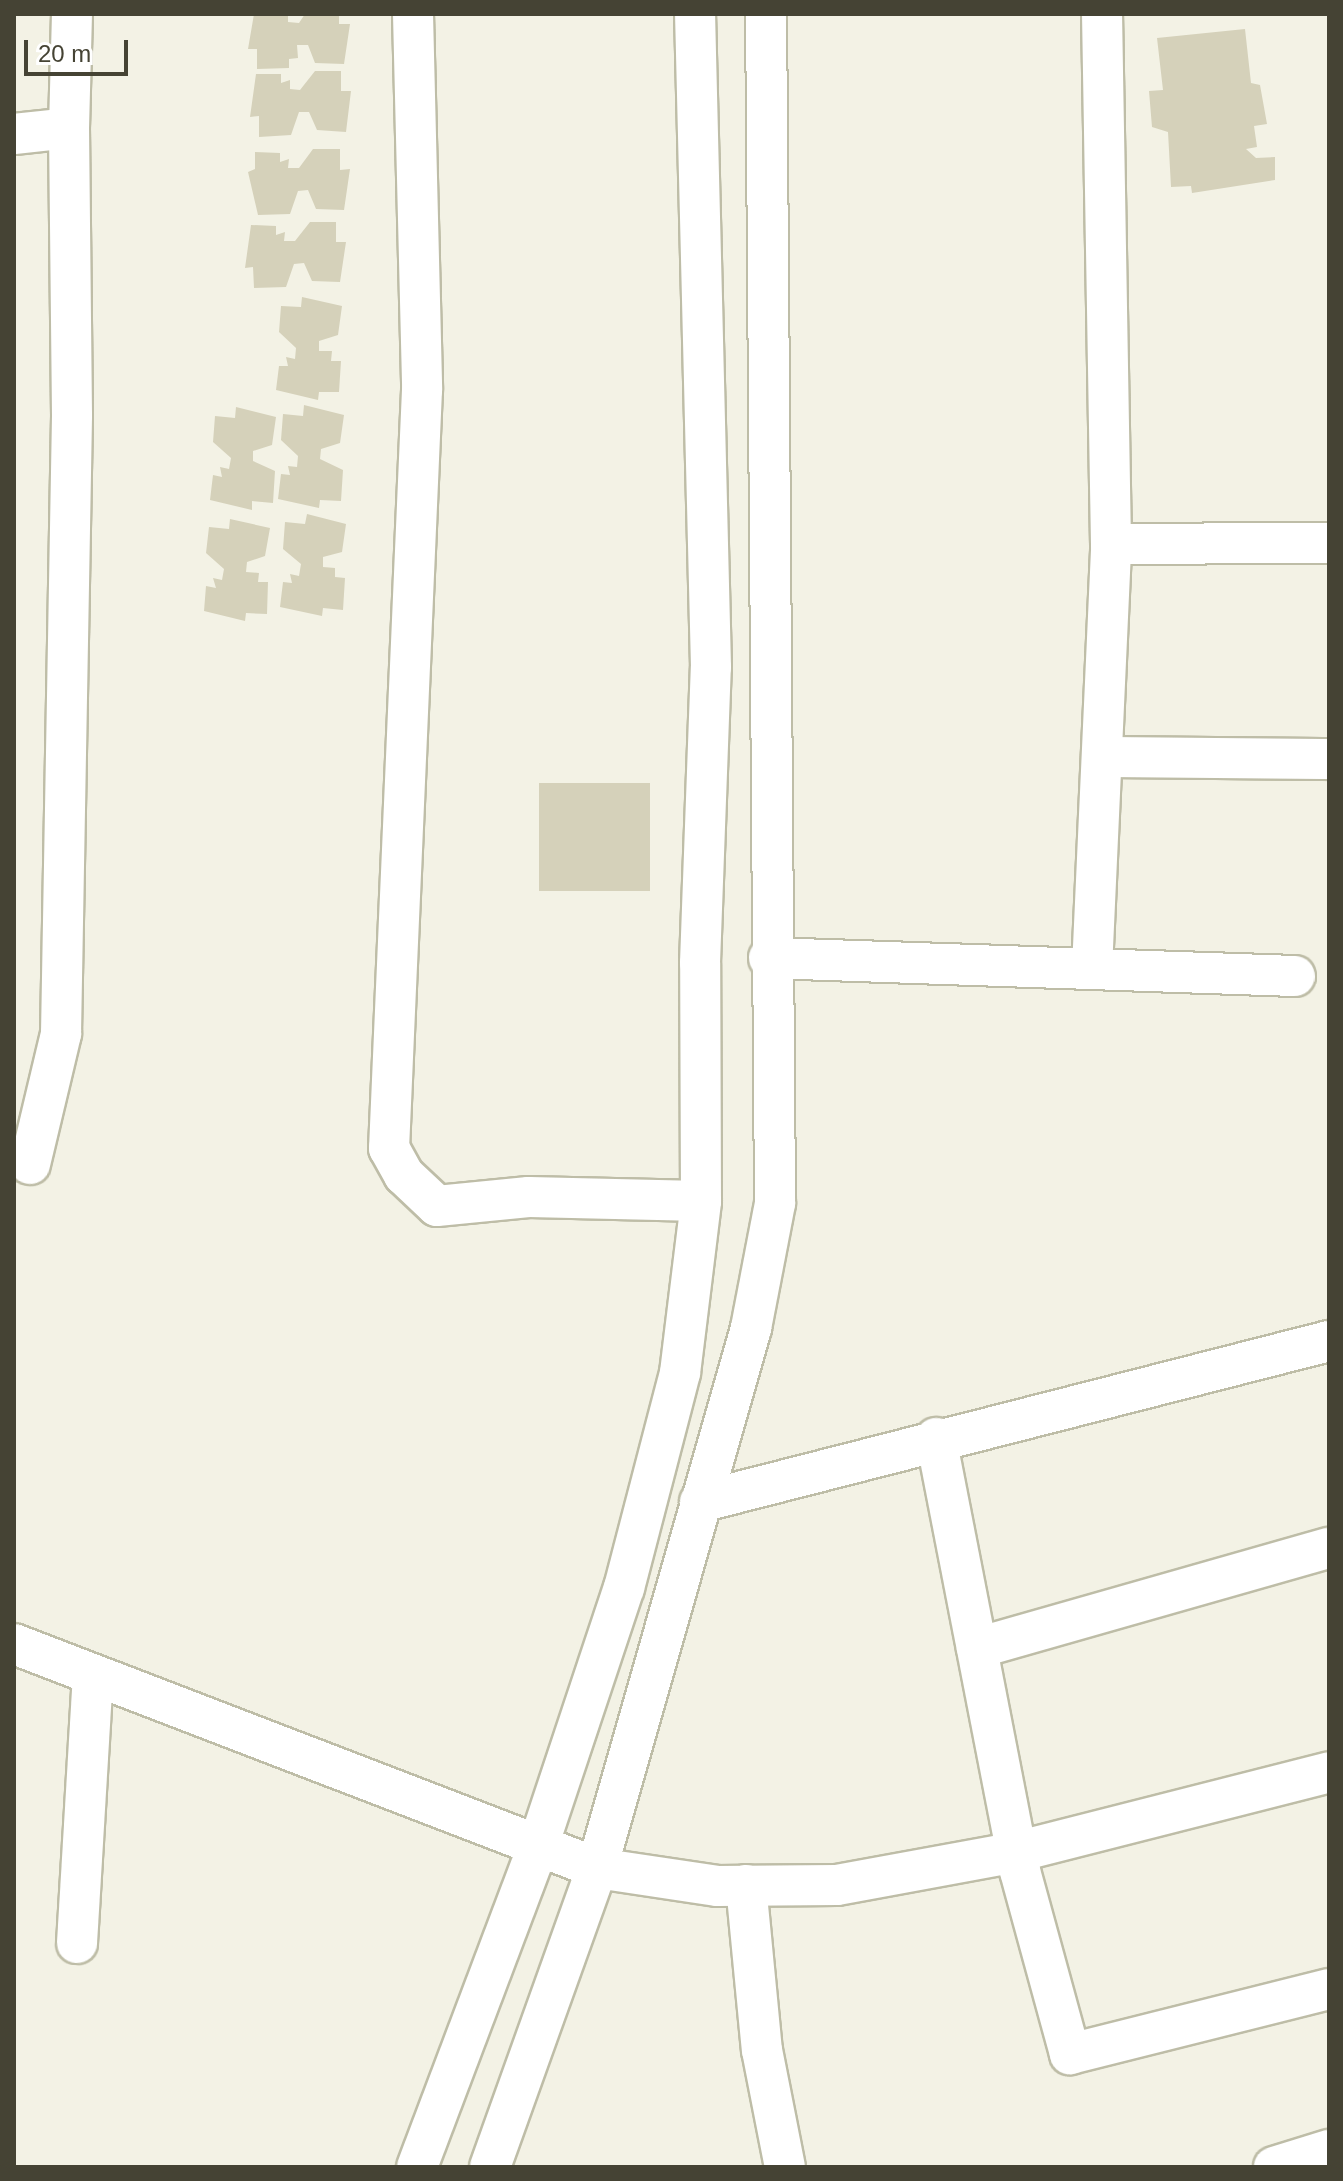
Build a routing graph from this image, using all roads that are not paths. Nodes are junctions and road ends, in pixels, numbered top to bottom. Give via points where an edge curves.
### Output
1 (72, 14) edge
2 (413, 14) edge
3 (695, 14) edge
4 (766, 14) edge
5 (1102, 14) edge
6 (69, 128) junction
7 (14, 134) edge
8 (1329, 543) edge
9 (1111, 544) junction
10 (1102, 757) junction
11 (1329, 759) edge
12 (769, 958) junction
13 (1092, 969) junction
14 (1295, 976) dead end
15 (30, 1164) dead end
16 (701, 1201) junction
17 (1329, 1341) edge
18 (936, 1438) junction
19 (700, 1502) junction
20 (1329, 1548) edge
21 (14, 1644) edge
22 (977, 1648) junction
23 (93, 1677) junction
24 (1329, 1772) edge
25 (538, 1846) junction
26 (1016, 1852) junction
27 (597, 1868) junction
28 (746, 1885) junction
29 (77, 1943) dead end
30 (1329, 1989) edge
31 (1329, 2150) edge
32 (417, 2167) edge
33 (490, 2167) edge
34 (785, 2167) edge
35 (1274, 2167) edge

1 - 6 street
2 - 16 street via 422,390 389,1148 404,1175 437,1206 529,1197
3 - 16 street via 711,667 700,963
4 - 12 street
5 - 9 street
6 - 7 street
6 - 15 street via 72,415 61,1034
8 - 9 street
9 - 10 street
10 - 11 street
10 - 13 street
12 - 13 street
12 - 19 street via 775,1203 751,1328
13 - 14 street
16 - 25 street via 680,1373 624,1588
17 - 18 street
18 - 19 street
18 - 22 street
19 - 27 street
20 - 22 street
21 - 23 street
22 - 26 street
23 - 25 street
23 - 29 street
24 - 26 street
25 - 27 street
25 - 32 street
26 - 28 street via 837,1885
26 - 30 street via 1070,2054
27 - 28 street
27 - 33 street
28 - 34 street via 762,2050
31 - 35 street

